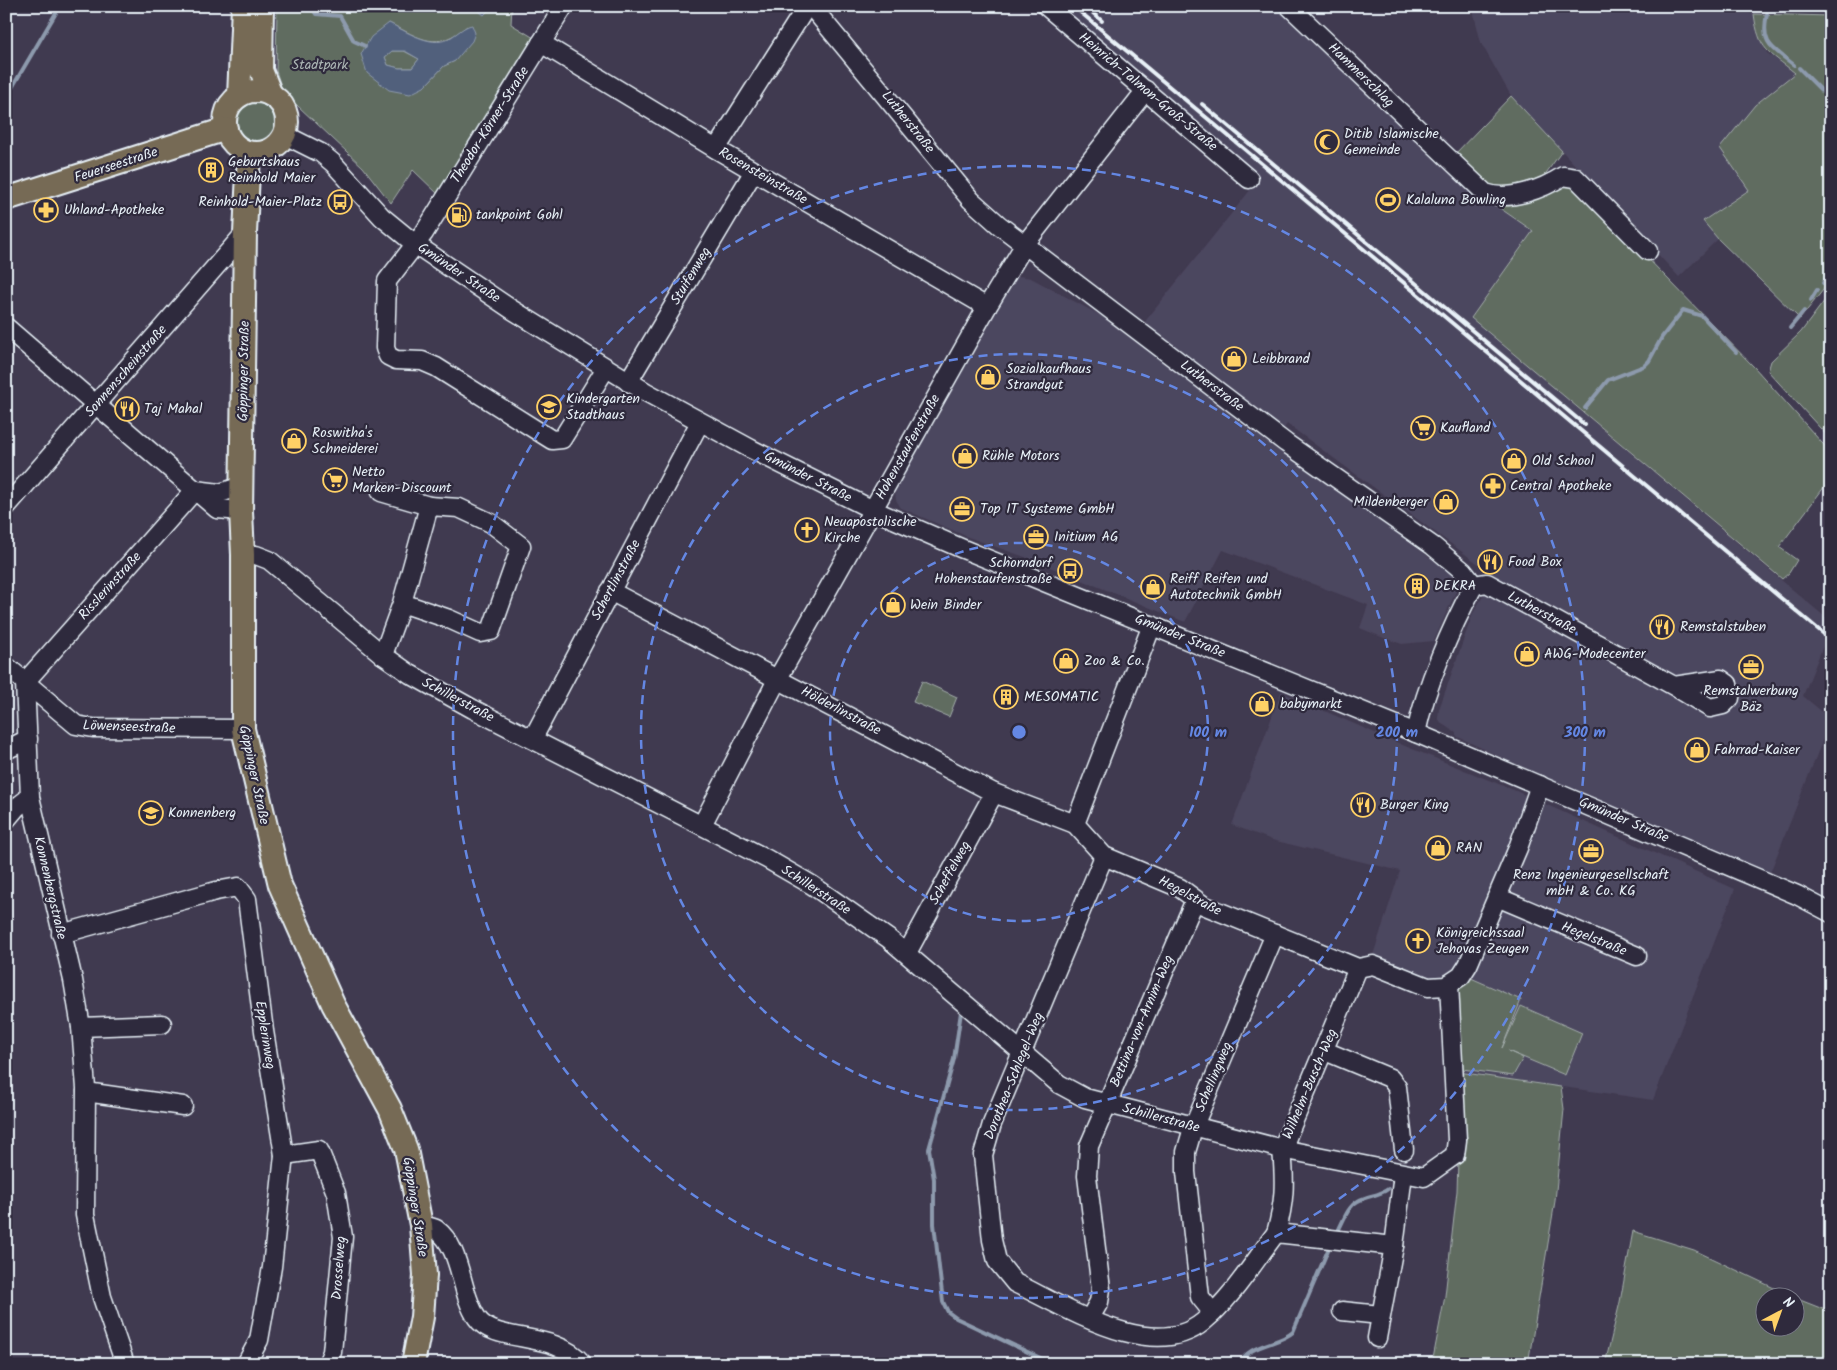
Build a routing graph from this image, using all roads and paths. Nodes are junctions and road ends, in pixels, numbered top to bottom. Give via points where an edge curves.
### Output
1 (243, 6) edge
2 (262, 6) edge
3 (564, 6) edge
4 (807, 6) edge
5 (812, 6) edge
6 (1046, 6) edge
7 (1289, 6) edge
8 (542, 43) junction
9 (1146, 90) junction
10 (271, 95) junction
11 (239, 96) junction
12 (226, 129) junction
13 (285, 135) junction
14 (716, 149) junction
15 (249, 152) junction
16 (754, 171) junction
17 (1249, 178) dead end
18 (6, 199) edge
19 (244, 233) junction
20 (415, 244) junction
21 (1025, 244) junction
22 (1648, 251) dead end
23 (987, 307) junction
24 (6, 327) edge
25 (606, 368) junction
26 (628, 382) junction
27 (96, 406) junction
28 (700, 422) junction
29 (242, 486) junction
30 (195, 490) junction
31 (381, 492) dead end
32 (429, 506) junction
33 (6, 507) edge
34 (873, 510) junction
35 (240, 511) junction
36 (243, 555) junction
37 (1474, 585) junction
38 (610, 591) junction
39 (402, 603) junction
40 (1152, 625) junction
41 (383, 655) junction
42 (6, 666) edge
43 (778, 678) junction
44 (25, 682) junction
45 (1674, 686) dead end
46 (243, 729) junction
47 (1416, 732) junction
48 (533, 738) junction
49 (28, 739) junction
50 (6, 750) edge
51 (1540, 784) junction
52 (994, 793) junction
53 (30, 797) junction
54 (6, 820) edge
55 (1075, 824) junction
56 (702, 825) junction
57 (1104, 856) junction
58 (1497, 897) junction
59 (1194, 900) junction
60 (1831, 913) edge
61 (61, 934) junction
62 (1275, 934) junction
63 (906, 953) junction
64 (1637, 956) dead end
65 (1358, 968) junction
66 (1449, 984) junction
67 (162, 1024) dead end
68 (81, 1026) junction
69 (1325, 1051) junction
70 (1022, 1053) junction
71 (86, 1092) junction
72 (1107, 1104) junction
73 (183, 1106) dead end
74 (1193, 1128) junction
75 (1282, 1149) junction
76 (1404, 1150) dead end
77 (284, 1155) junction
78 (1403, 1174) junction
79 (421, 1225) junction
80 (1276, 1233) junction
81 (1394, 1246) junction
82 (1342, 1311) dead end
83 (1213, 1313) junction
84 (1380, 1316) junction
85 (1090, 1318) junction
86 (1377, 1338) dead end
87 (125, 1364) edge
88 (246, 1364) edge
89 (328, 1364) edge
90 (413, 1364) edge
91 (582, 1364) edge

1 - 11 main road
2 - 10 main road via 262,70
3 - 8 street, Theodor-Körner-Straße
4 - 14 street
5 - 21 street, Lutherstraße via 971,200
6 - 9 street, Heinrich-Talmon-Groß-Straße
7 - 22 street, Hammerschlag via 1485,193 1495,196 1513,194 1548,185 1563,176 1576,178
8 - 14 street, Rosensteinstraße
8 - 20 street, Theodor-Körner-Straße
9 - 17 street, Heinrich-Talmon-Groß-Straße
9 - 21 street, Hohenstaufenstraße
10 - 11 main road via 255,91
10 - 13 main road via 284,108 288,126
11 - 12 main road via 227,110
12 - 15 main road via 236,146
12 - 18 main road, Feuerseestraße
13 - 15 main road via 273,149
13 - 20 street, Gmünder Straße via 333,162 382,217
14 - 16 street, Rosensteinstraße
15 - 19 main road, Göppinger Straße
16 - 23 street, Rosensteinstraße
16 - 26 street, Stuifenweg
19 - 27 street, Sonnenscheinstraße
19 - 29 main road, Göppinger Straße
20 - 25 street, Gmünder Straße
20 - 25 street, Theodor-Körner-Straße via 387,282 384,333 388,356 396,360 422,361 436,367 552,440 562,439
21 - 23 street, Hohenstaufenstraße
21 - 37 street, Lutherstraße via 1286,443 1433,546 1463,570
23 - 34 street, Hohenstaufenstraße
24 - 27 street
25 - 26 street, Gmünder Straße
26 - 28 street, Gmünder Straße
27 - 30 street
27 - 33 street, Sonnenscheinstraße
28 - 34 street, Gmünder Straße
28 - 38 street, Schertlinstraße
29 - 30 street via 220,493
29 - 35 main road, Göppinger Straße
30 - 35 street via 217,509
30 - 44 street, Risslerinstraße
31 - 32 street
32 - 39 street
32 - 39 street via 460,508 491,523 521,546 491,631 480,633
34 - 40 street, Gmünder Straße
34 - 43 street, Hohenstaufenstraße
35 - 36 main road, Göppinger Straße
36 - 41 street, Schillerstraße via 269,560
36 - 46 main road, Göppinger Straße
37 - 45 street, Lutherstraße via 1487,584
37 - 47 street via 1456,621
38 - 43 street, Hölderlinstraße
38 - 48 street, Schertlinstraße
39 - 41 street
40 - 47 street, Gmünder Straße
40 - 55 street
41 - 48 street, Schillerstraße via 473,709
42 - 44 street, Löwenseestraße
43 - 52 street, Hölderlinstraße
43 - 56 street, Hohenstaufenstraße
44 - 46 street, Löwenseestraße via 76,725 93,728
44 - 49 street, Konnenbergstraße
46 - 79 main road, Göppinger Straße via 276,873 332,1004 390,1109 406,1148
47 - 51 street, Gmünder Straße
48 - 56 street, Schillerstraße
49 - 50 street
49 - 53 street, Konnenbergstraße
51 - 58 street
51 - 60 street, Gmünder Straße via 1761,879
52 - 55 street, Hölderlinstraße
52 - 63 street, Scheffelweg
53 - 54 street
53 - 61 street, Konnenbergstraße
55 - 57 street, Hegelstraße
56 - 63 street, Schillerstraße via 812,885
57 - 59 street, Hegelstraße via 1180,888
57 - 70 street, Dorothea-Schlegel-Weg
58 - 64 street, Hegelstraße
58 - 66 street via 1468,965 1461,976
59 - 62 street, Hegelstraße
59 - 72 street, Bettina-von-Arnim-Weg
61 - 68 street, Konnenbergstraße
61 - 77 street, Epplerinweg via 152,907 238,887 247,899
62 - 65 street, Hegelstraße
62 - 74 street, Schellingweg
63 - 70 street, Schillerstraße
65 - 66 street, Hegelstraße via 1373,965 1428,987
65 - 69 street, Wilhelm-Busch-Weg
66 - 78 street, Schillerstraße via 1457,1130 1455,1155 1424,1177
67 - 68 street
68 - 71 street, Konnenbergstraße
69 - 75 street, Wilhelm-Busch-Weg
69 - 76 street via 1390,1078 1397,1087
70 - 72 street, Schillerstraße via 1073,1092
70 - 85 street, Dorothea-Schlegel-Weg via 992,1124 983,1155 997,1261 1015,1283
71 - 73 street
71 - 87 street, Konnenbergstraße via 85,1215 102,1297
72 - 74 street, Schillerstraße
72 - 85 street, Bettina-von-Arnim-Weg via 1086,1160 1101,1289 1099,1302
74 - 75 street, Schillerstraße
74 - 83 street, Schellingweg via 1186,1152 1186,1172 1200,1297
75 - 78 street, Schillerstraße
75 - 80 street, Wilhelm-Busch-Weg via 1284,1206
77 - 88 street, Epplerinweg via 272,1267 259,1340
77 - 89 street, Drosselweg via 319,1150 336,1194 343,1237 332,1352
78 - 81 street
79 - 90 main road, Göppinger Straße via 425,1274 422,1317
79 - 91 street via 435,1229 452,1249 477,1319 490,1329 546,1341 566,1349
80 - 81 street
80 - 83 street, Dorothea-Schlegel-Weg
81 - 84 street
82 - 84 street
83 - 85 street, Dorothea-Schlegel-Weg via 1189,1330 1155,1339 1124,1333
84 - 86 street

